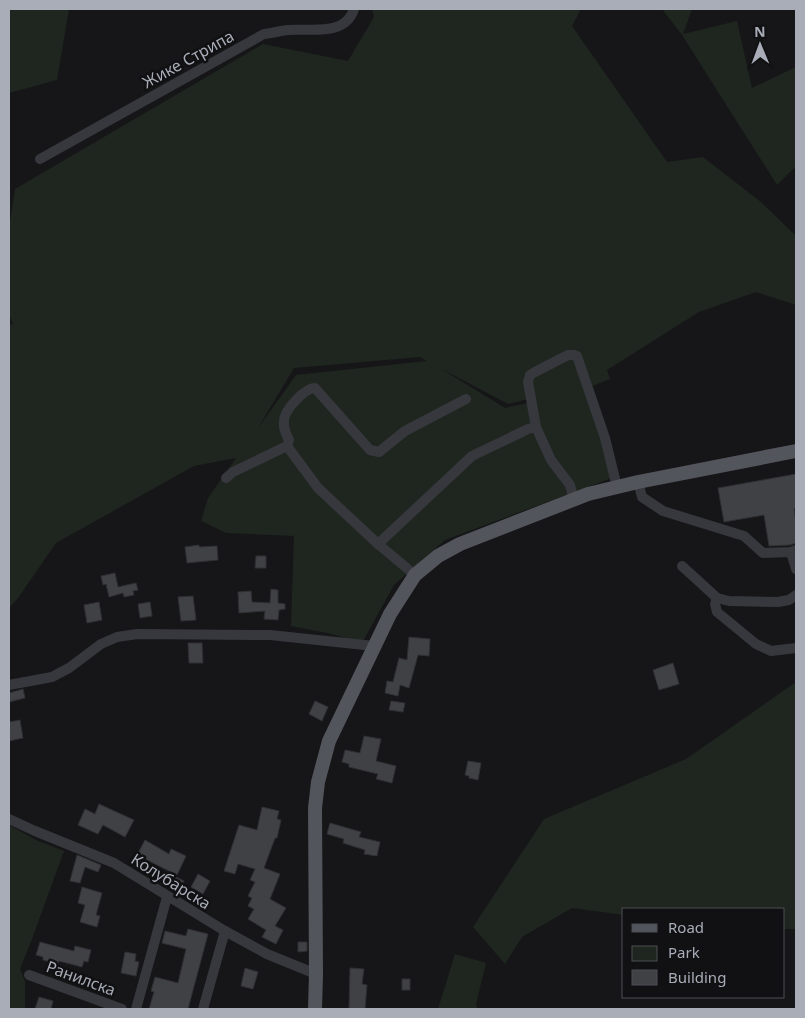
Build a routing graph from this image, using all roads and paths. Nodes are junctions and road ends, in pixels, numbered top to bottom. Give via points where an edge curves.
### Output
1 (354, 9) edge
2 (40, 159) dead end
3 (466, 399) dead end
4 (536, 427) junction
5 (287, 446) junction
6 (796, 451) edge
7 (226, 478) dead end
8 (638, 482) junction
9 (617, 487) junction
10 (574, 500) junction
11 (378, 544) junction
12 (794, 551) edge
13 (682, 566) dead end
14 (796, 569) edge
15 (415, 575) junction
16 (796, 595) edge
17 (717, 598) junction
18 (374, 646) junction
19 (796, 648) edge
20 (9, 685) edge
21 (9, 819) edge
22 (167, 897) junction
23 (226, 931) junction
24 (316, 974) junction
25 (29, 975) dead end
26 (122, 1009) edge
27 (136, 1009) edge
28 (203, 1009) edge
29 (315, 1009) edge

1 - 2 street, Жике Стрипа via 351,17 333,29 264,34
3 - 5 street via 405,431 382,450 374,452 315,388 311,388 287,411 284,428 289,440
4 - 9 street via 528,379 534,372 568,355 576,356 605,438
4 - 10 street via 550,460 570,485
4 - 11 street via 472,456
5 - 7 street
5 - 11 street via 318,488
6 - 8 main road
8 - 9 main road
8 - 12 street via 642,497 663,511 744,536 763,553
9 - 10 main road
10 - 15 main road via 460,544 438,556
11 - 15 street
12 - 14 street
13 - 17 street
15 - 18 main road
16 - 17 street via 778,602
17 - 19 street via 717,612 756,644 771,651
18 - 20 street via 270,635 136,634 101,644 52,677
18 - 24 main road via 329,741 318,782 315,808
21 - 22 street, Колубарска via 114,863
22 - 23 street, Колубарска
22 - 27 street
23 - 24 street, Колубарска via 267,954
23 - 28 street
24 - 29 main road
25 - 26 street, Ранилска

